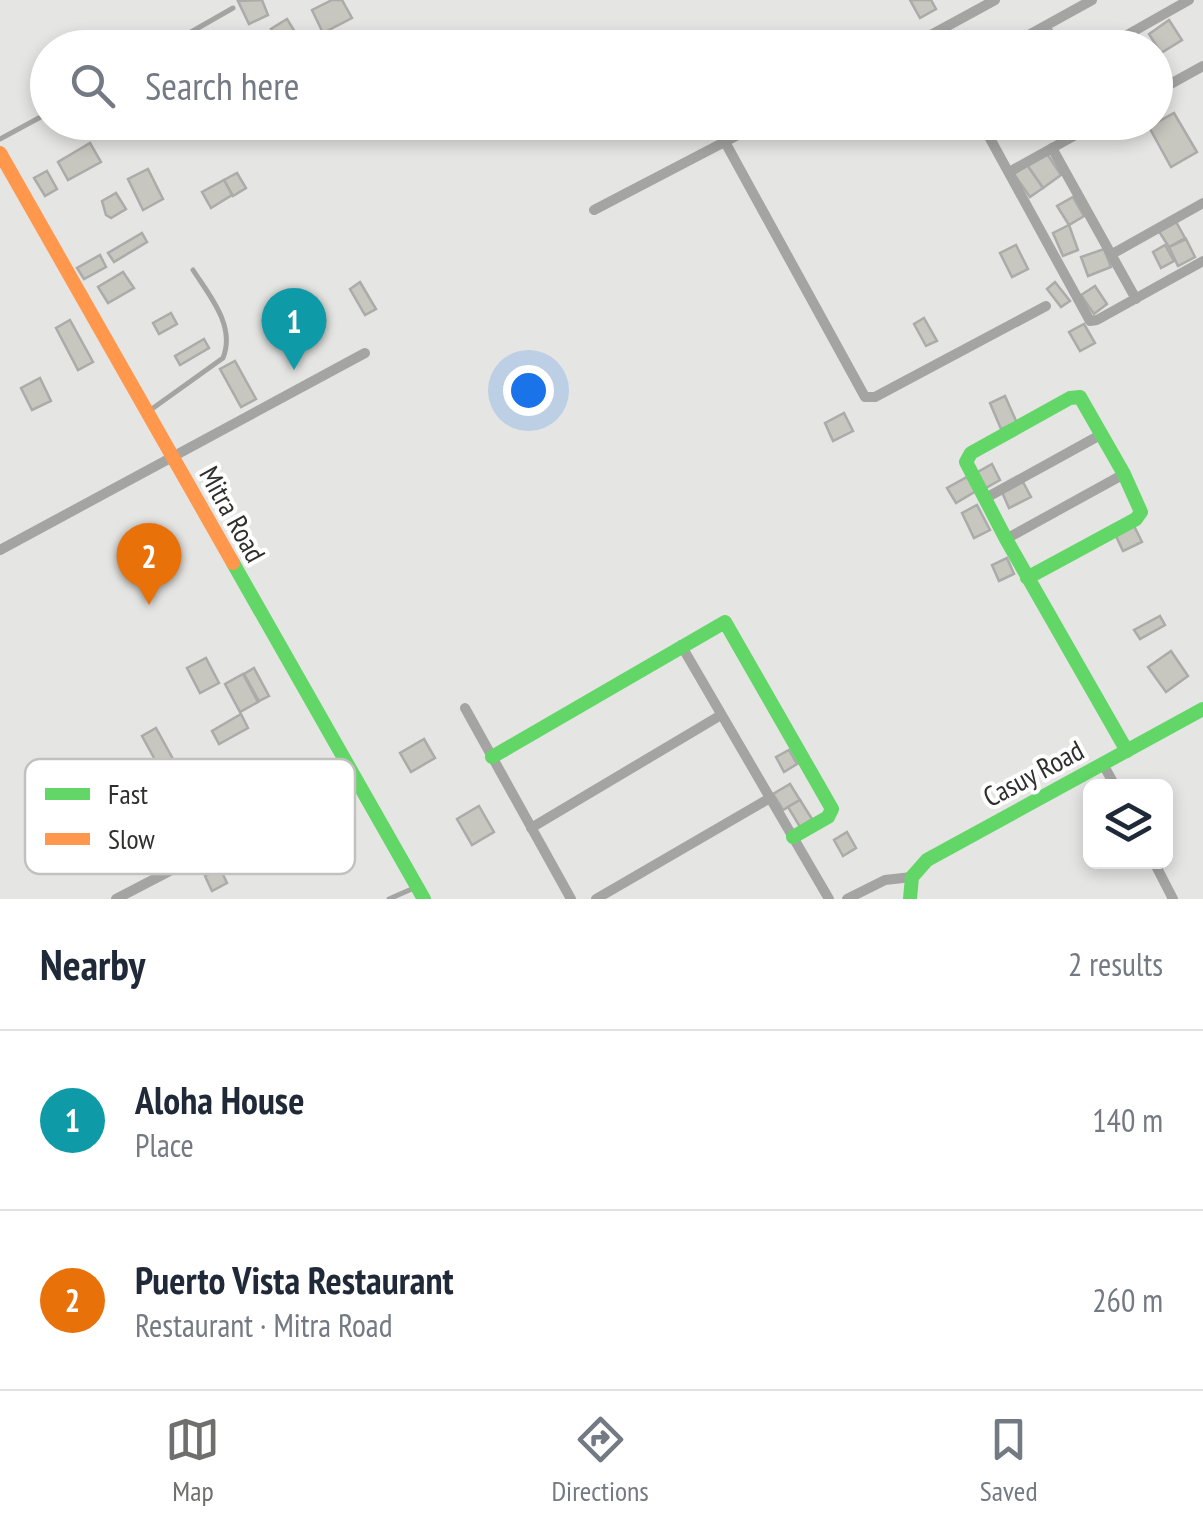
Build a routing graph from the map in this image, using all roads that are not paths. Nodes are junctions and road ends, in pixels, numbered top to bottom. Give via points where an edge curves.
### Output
1 (995, 0) edge
2 (1092, 0) edge
3 (1189, 0) edge
4 (234, 8) dead end
5 (195, 30) edge
6 (940, 30) edge
7 (1038, 30) edge
8 (1136, 30) edge
9 (1203, 66) edge
10 (1173, 83) edge
11 (30, 122) edge
12 (0, 140) edge
13 (729, 140) edge
14 (991, 140) edge
15 (1066, 140) edge
16 (725, 142) junction
17 (1052, 148) junction
18 (0, 153) edge
19 (1008, 172) junction
20 (1203, 203) edge
21 (594, 210) dead end
22 (1112, 254) junction
23 (1203, 261) edge
24 (193, 270) dead end
25 (1136, 299) junction
26 (1046, 306) dead end
27 (365, 354) dead end
28 (147, 412) junction
29 (1102, 434) junction
30 (174, 459) junction
31 (1124, 474) junction
32 (984, 498) junction
33 (1006, 540) junction
34 (0, 550) edge
35 (1028, 578) junction
36 (681, 645) junction
37 (465, 708) dead end
38 (1203, 709) edge
39 (721, 715) junction
40 (1127, 751) junction
41 (492, 757) junction
42 (345, 759) edge
43 (1103, 764) junction
44 (355, 777) edge
45 (1111, 779) edge
46 (770, 798) junction
47 (531, 828) junction
48 (793, 837) junction
49 (1158, 869) edge
50 (165, 874) edge
51 (912, 877) junction
52 (420, 893) edge
53 (116, 899) edge
54 (389, 899) edge
55 (571, 899) edge
56 (596, 899) edge
57 (828, 899) edge
58 (847, 899) edge
59 (910, 899) edge
60 (1174, 899) edge

1 - 6 street
2 - 7 street
3 - 8 street
4 - 5 lane
9 - 10 street
11 - 12 lane
13 - 16 street
14 - 19 street
15 - 17 street
16 - 21 street
16 - 26 street via 865,397
17 - 19 street
17 - 22 street
18 - 28 street, Mitra Road
19 - 25 street via 1090,320
20 - 22 street
22 - 25 street
23 - 25 street
24 - 28 lane via 221,314 226,352
27 - 30 street
28 - 30 street, Mitra Road
29 - 31 street
29 - 32 street
29 - 32 street via 1084,401 1070,398 968,457
30 - 34 street
30 - 42 street, Mitra Road
31 - 33 street
31 - 35 street via 1140,516
32 - 33 street
33 - 35 street
35 - 40 street
36 - 39 street
36 - 41 street
36 - 48 street via 728,624 832,810
37 - 41 street
38 - 40 street, Casuy Road
39 - 46 street
39 - 47 street
40 - 43 street, Casuy Road
41 - 47 street
43 - 45 street
43 - 51 street, Casuy Road via 939,852
44 - 52 street, Mitra Road
46 - 48 street
46 - 56 street
47 - 55 street
48 - 57 street
49 - 60 street
50 - 53 street
51 - 58 street via 884,880
51 - 59 street
52 - 54 lane

